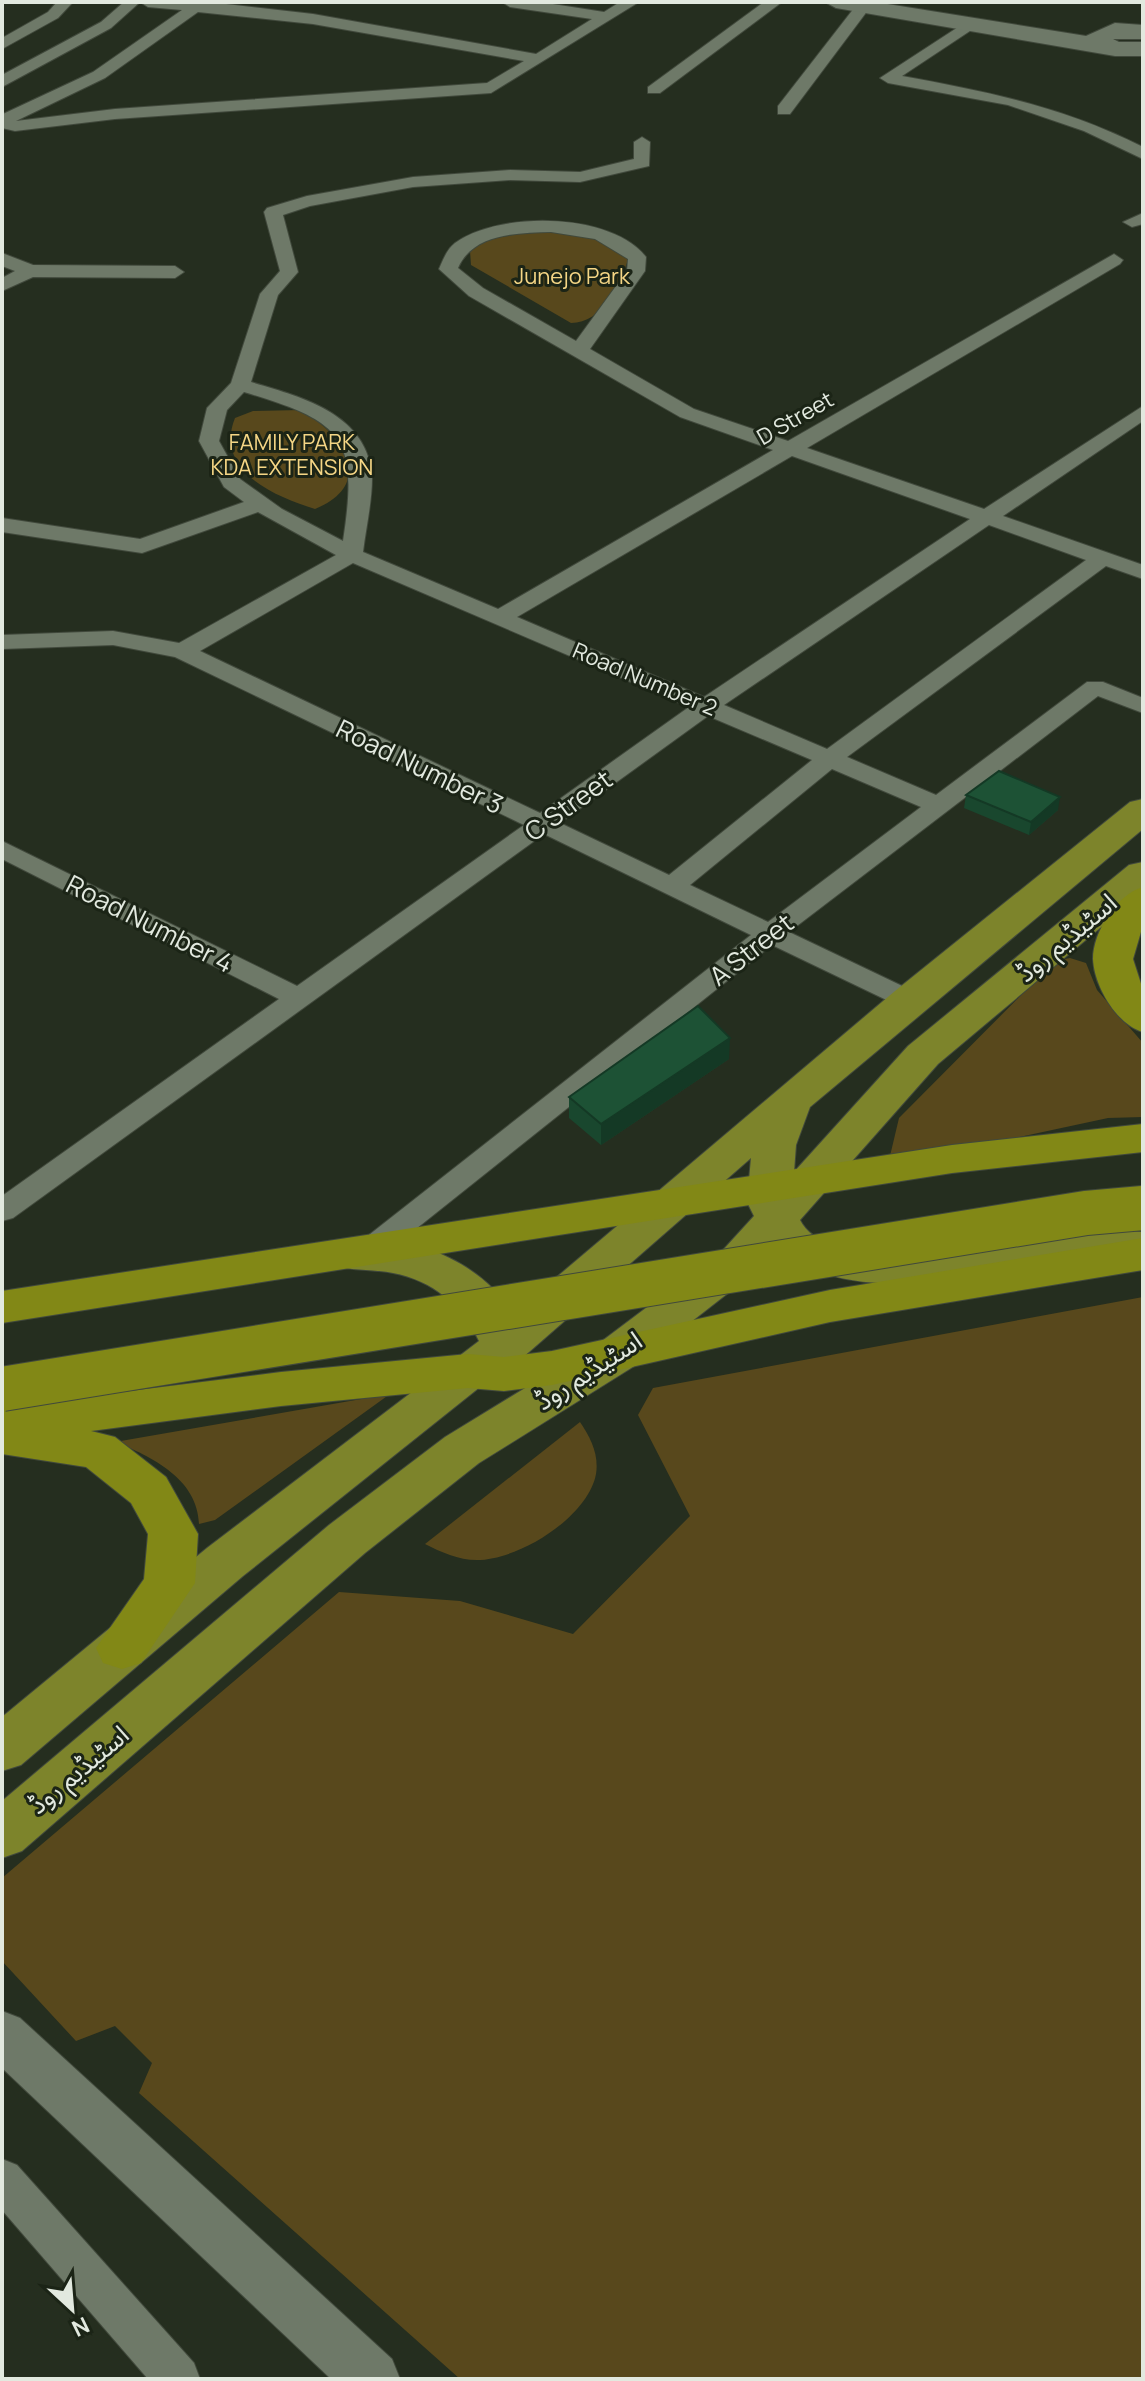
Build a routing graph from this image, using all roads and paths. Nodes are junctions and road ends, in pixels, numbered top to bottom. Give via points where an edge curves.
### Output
1 (65, 2) edge
2 (133, 2) edge
3 (148, 2) edge
4 (510, 2) edge
5 (631, 2) edge
6 (774, 2) edge
7 (836, 2) edge
8 (887, 2) edge
9 (200, 4) edge
10 (863, 6) junction
11 (1143, 16) edge
12 (607, 17) junction
13 (974, 23) junction
14 (1143, 32) edge
15 (1124, 43) edge
16 (2, 44) edge
17 (540, 59) junction
18 (2, 82) edge
19 (654, 90) dead end
20 (784, 110) dead end
21 (2, 122) edge
22 (642, 142) dead end
23 (1143, 154) edge
24 (2, 259) edge
25 (1114, 260) dead end
26 (30, 271) junction
27 (175, 272) dead end
28 (2, 285) edge
29 (580, 350) junction
30 (240, 385) junction
31 (1143, 412) edge
32 (792, 448) junction
33 (260, 504) junction
34 (986, 517) junction
35 (2, 525) edge
36 (352, 555) junction
37 (1103, 558) junction
38 (1143, 572) edge
39 (501, 617) junction
40 (2, 642) edge
41 (182, 651) junction
42 (706, 706) junction
43 (1143, 706) edge
44 (829, 759) junction
45 (938, 805) junction
46 (1143, 810) edge
47 (540, 824) junction
48 (2, 849) edge
49 (1143, 873) edge
50 (673, 885) junction
51 (1143, 899) edge
52 (769, 934) junction
53 (298, 997) junction
54 (909, 1000) junction
55 (1143, 1019) edge
56 (793, 1098) junction
57 (1143, 1138) edge
58 (1143, 1180) edge
59 (784, 1196) junction
60 (674, 1203) junction
61 (1143, 1208) edge
62 (2, 1211) edge
63 (1143, 1247) edge
64 (350, 1251) junction
65 (1143, 1254) edge
66 (2, 1307) edge
67 (619, 1353) junction
68 (2, 1358) edge
69 (492, 1364) junction
70 (2, 1389) edge
71 (2, 1425) edge
72 (2, 1442) edge
73 (462, 1450) junction
74 (122, 1648) junction
75 (2, 1749) edge
76 (2, 1834) edge
77 (2, 2034) edge
78 (2, 2179) edge
79 (178, 2379) edge
80 (372, 2379) edge

1 - 16 street via 53,15
2 - 18 street via 106,25
3 - 9 street
4 - 12 street
5 - 12 street
6 - 19 street
7 - 10 main road
8 - 15 main road
9 - 17 street
9 - 21 street via 99,75
10 - 13 main road
10 - 20 street
11 - 15 main road
12 - 17 street
13 - 15 main road
13 - 23 street via 888,78 1011,101 1090,127
14 - 15 main road
17 - 21 street via 491,88 15,126
22 - 30 street, Road Number 2 via 643,162 580,177 510,175 413,182 273,212 289,272 269,294
24 - 26 street
25 - 32 street, D Street
26 - 27 street
26 - 28 street
29 - 29 street via 476,292 448,269 457,249 485,233 541,227 587,232 626,244 637,257 636,271
29 - 32 street via 687,413
30 - 33 street, Road Number 2 via 217,408 209,441 231,483
30 - 36 street via 312,407 351,443 362,475
31 - 34 street, C Street
32 - 34 street
32 - 39 street, D Street
33 - 35 street via 142,546
33 - 36 street, Road Number 2
34 - 37 street
34 - 42 street, C Street
36 - 39 street, Road Number 2
36 - 41 street
37 - 38 street
37 - 44 street
39 - 42 street, Road Number 2
40 - 41 street, Road Number 3 via 113,638
41 - 47 street, Road Number 3
42 - 44 street, Road Number 2
42 - 47 street, C Street
43 - 45 street, A Street via 1095,687
44 - 45 street, Road Number 2
44 - 50 street
45 - 52 street, A Street
46 - 54 main road, اسٹیڈیم روڈ
47 - 50 street, Road Number 3
47 - 53 street, C Street
48 - 53 street, Road Number 4
49 - 59 main road, اسٹیڈیم روڈ via 923,1055
50 - 52 street, Road Number 3
51 - 55 highway via 1120,925 1112,960 1122,994
52 - 54 street, Road Number 3
52 - 64 street, A Street
53 - 62 street, C Street
54 - 56 main road, اسٹیڈیم روڈ
56 - 59 main road via 774,1146
56 - 60 main road, اسٹیڈیم روڈ
57 - 59 highway via 996,1153
58 - 68 highway via 1068,1187
59 - 60 highway
59 - 63 main road via 796,1247 838,1267 891,1271 1074,1244
59 - 67 main road, اسٹیڈیم روڈ via 739,1261
60 - 64 highway
60 - 69 main road, اسٹیڈیم روڈ
61 - 70 highway, bridge
64 - 66 highway
64 - 69 main road via 412,1260 448,1275 477,1296 496,1323
65 - 67 highway via 830,1306
67 - 69 highway
67 - 73 main road, اسٹیڈیم روڈ
69 - 71 highway
69 - 73 main road via 490,1410
69 - 74 main road, اسٹیڈیم روڈ via 225,1562
72 - 74 highway via 98,1450 149,1490 173,1534 169,1583
73 - 76 main road, اسٹیڈیم روڈ via 347,1539
74 - 75 main road, اسٹیڈیم روڈ
77 - 80 street
78 - 79 street

